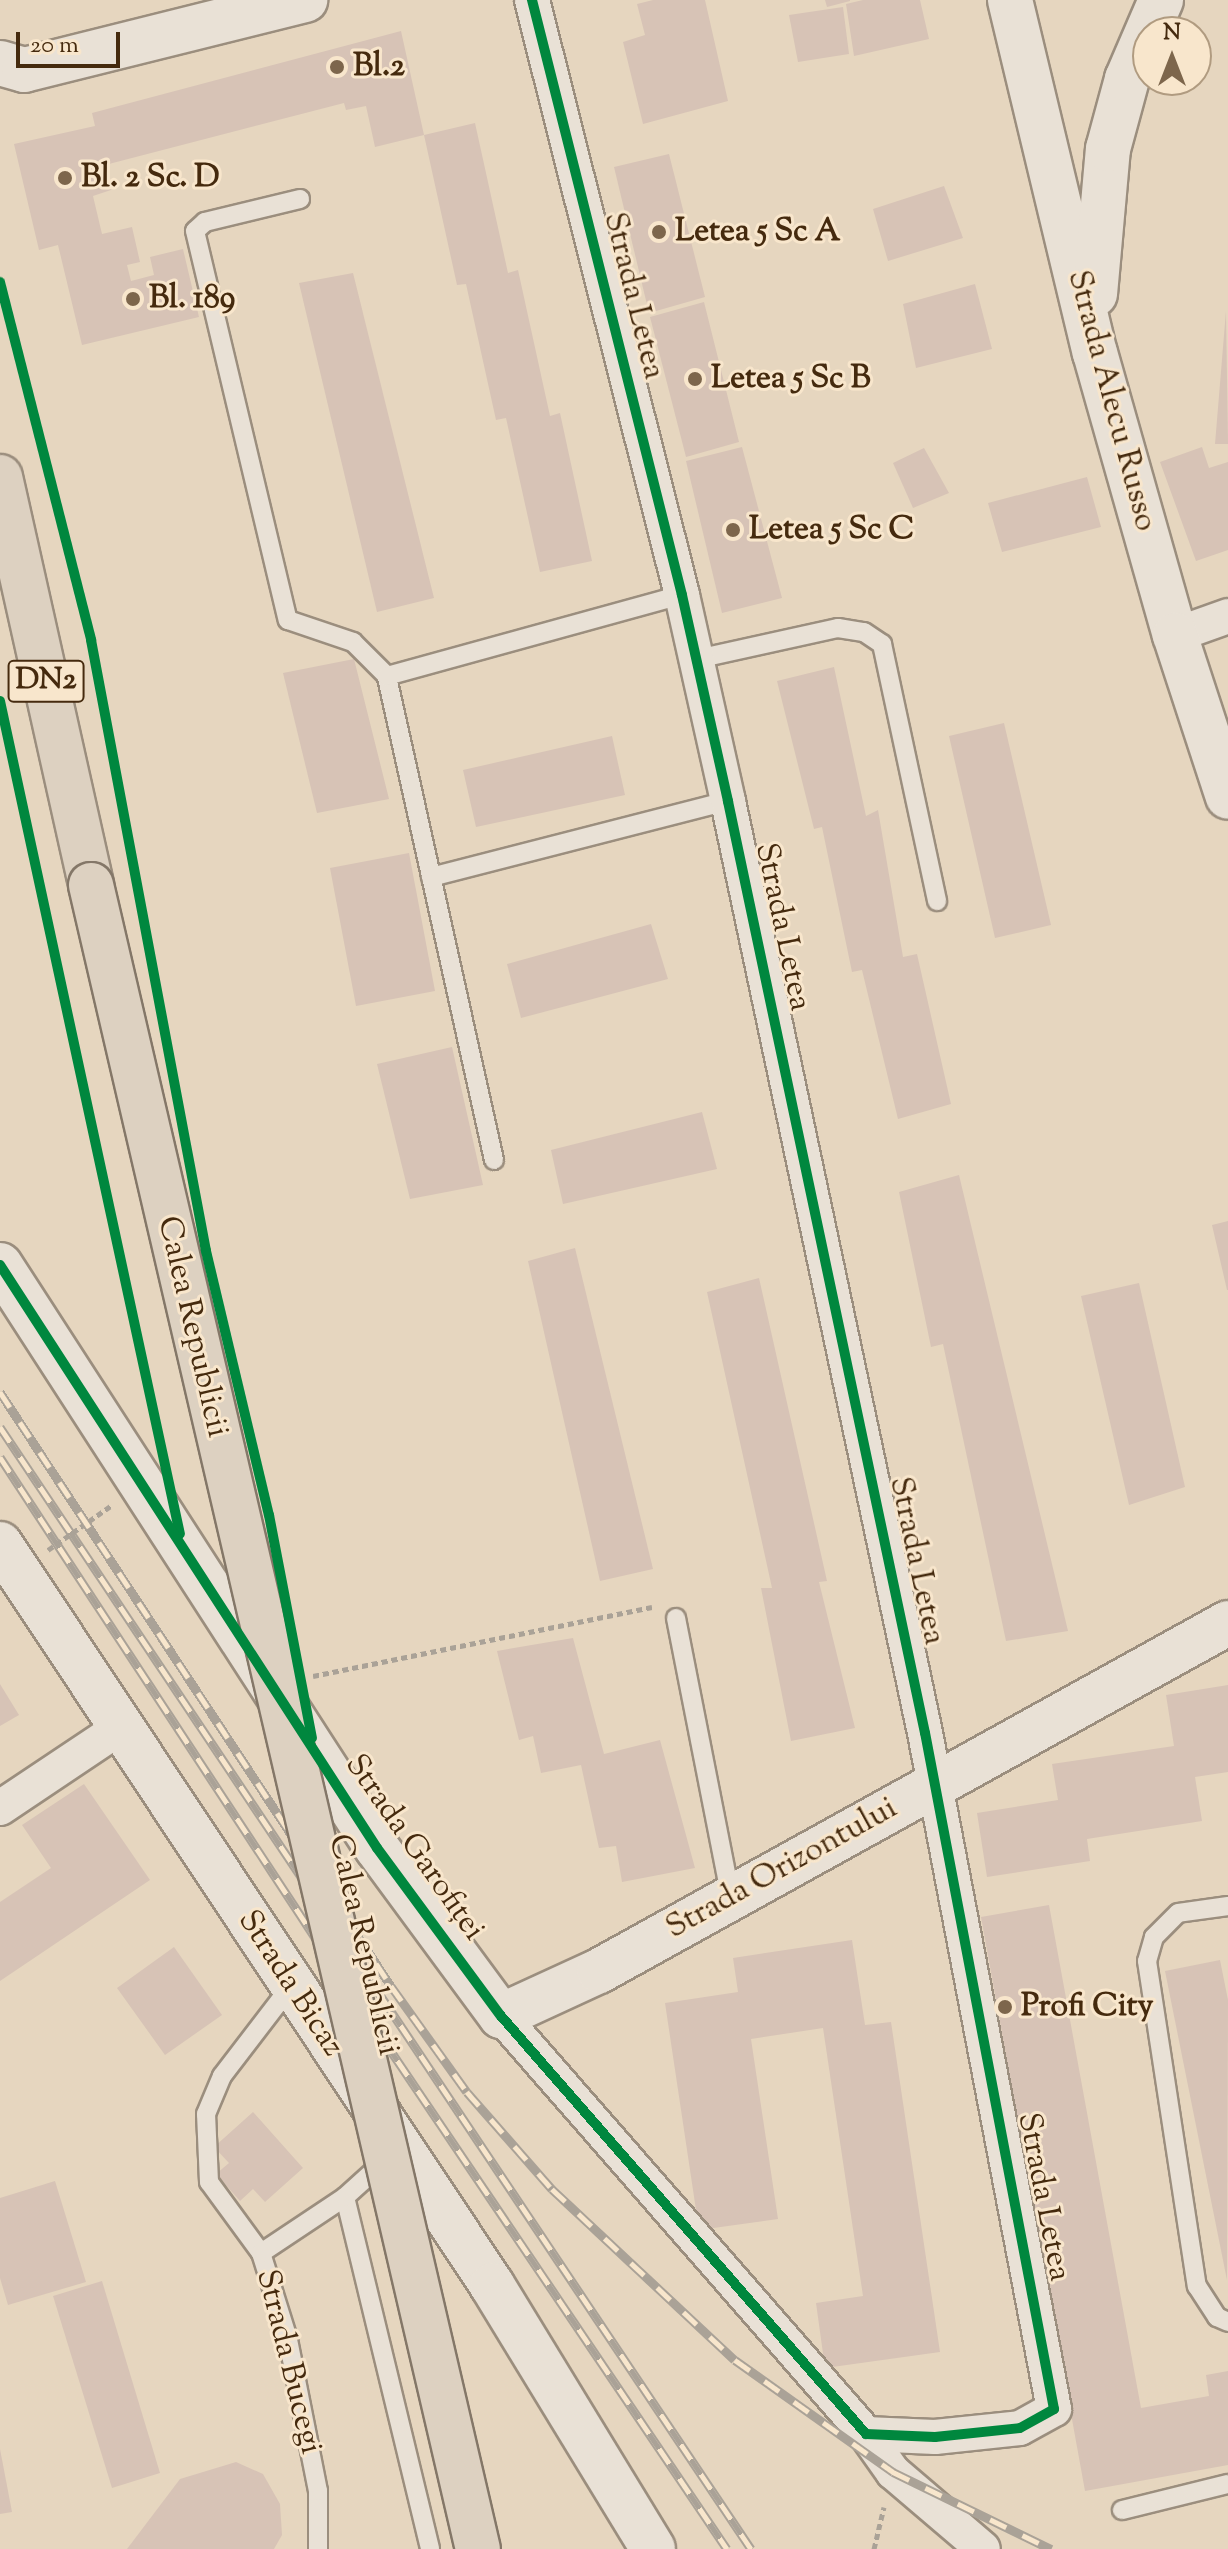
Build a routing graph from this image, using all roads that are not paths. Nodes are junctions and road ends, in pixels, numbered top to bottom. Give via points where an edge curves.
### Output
1 (305, 0) edge
2 (532, 0) edge
3 (1010, 0) edge
4 (1161, 0) edge
5 (228, 9) edge
6 (8, 77) edge
7 (300, 199) dead end
8 (1095, 353) junction
9 (0, 477) edge
10 (682, 595) junction
11 (1228, 616) edge
12 (1175, 635) junction
13 (697, 659) junction
14 (387, 676) junction
15 (1228, 797) edge
16 (728, 801) junction
17 (431, 877) junction
18 (937, 901) dead end
19 (494, 1160) dead end
20 (0, 1265) edge
21 (8, 1557) edge
22 (676, 1618) road end
23 (1228, 1623) edge
24 (121, 1727) junction
25 (935, 1783) junction
26 (0, 1808) edge
27 (731, 1898) junction
28 (1228, 1906) edge
29 (291, 1986) junction
30 (501, 2016) junction
31 (399, 2148) junction
32 (345, 2197) junction
33 (261, 2253) junction
34 (1228, 2322) edge
35 (866, 2434) junction
36 (1228, 2484) edge
37 (1122, 2510) dead end
38 (318, 2549) edge
39 (430, 2549) edge
40 (478, 2549) edge
41 (653, 2549) edge
42 (983, 2549) edge

1 - 5 street
2 - 10 street, Strada Letea
3 - 8 street, Strada Alecu Russo
4 - 8 street via 1127,79 1108,149 1096,256
5 - 6 street
7 - 14 lane via 205,222 195,231 288,620 353,642
8 - 12 street, Strada Alecu Russo
9 - 40 main road, Calea Republicii / DN2, bridge
10 - 13 street, Strada Letea
10 - 14 lane
11 - 12 street
12 - 15 street, Strada Alecu Russo
13 - 16 street, Strada Letea
13 - 18 lane via 838,628 864,632 882,644
14 - 17 lane
16 - 17 lane
16 - 25 street, Strada Letea
17 - 19 lane
20 - 30 street, Strada Garofiței via 377,1848
21 - 24 street, Strada Bicaz
22 - 27 lane
23 - 25 street, Strada Orizontului
24 - 26 street
24 - 29 street, Strada Bicaz
25 - 27 street, Strada Orizontului
25 - 35 street, Strada Letea via 1054,2409 1020,2428 935,2437
27 - 30 street, Strada Orizontului via 599,1971
28 - 34 lane via 1178,1913 1154,1937 1147,1961 1197,2286 1217,2317
29 - 31 street, Strada Bicaz
29 - 33 lane via 222,2076 206,2114 209,2182
30 - 35 street
31 - 32 lane, Strada Bucegi
31 - 41 street, Strada Bicaz via 492,2285
32 - 33 lane, Strada Bucegi
32 - 39 lane
33 - 38 lane, Strada Bucegi via 288,2339 316,2477
35 - 42 street via 893,2472
36 - 37 lane

